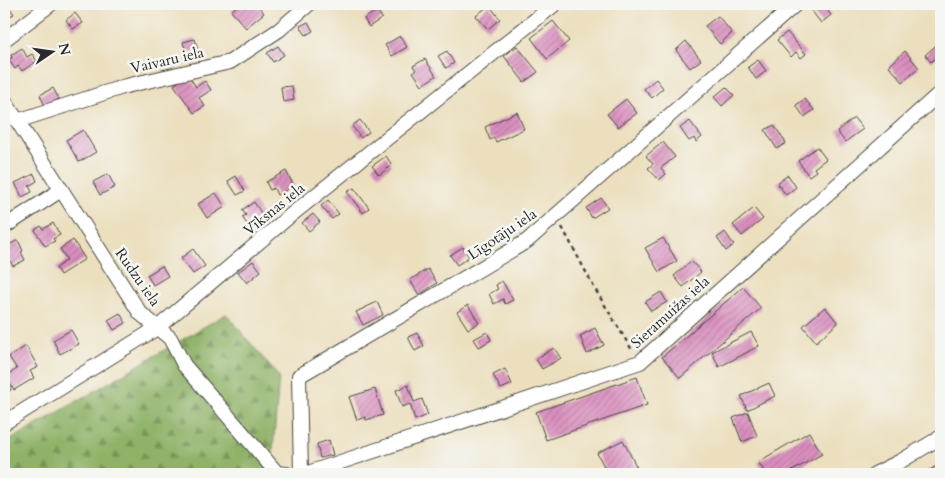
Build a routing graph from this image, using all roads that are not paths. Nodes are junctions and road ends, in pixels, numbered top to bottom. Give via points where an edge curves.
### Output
1 (51, 4) edge
2 (309, 4) edge
3 (555, 4) edge
4 (796, 4) edge
5 (4, 40) edge
6 (941, 92) edge
7 (4, 100) edge
8 (17, 121) junction
9 (60, 190) junction
10 (4, 226) edge
11 (157, 328) junction
12 (4, 423) edge
13 (941, 437) edge
14 (287, 474) edge
15 (301, 474) edge
16 (305, 474) edge
17 (875, 474) edge

1 - 5 street
2 - 8 street, Vaivaru iela via 279,30 230,62 126,86
3 - 11 street, Vīksnas iela via 291,215
4 - 15 street, Līgotāju iela via 528,240 300,376
6 - 16 street, Sieramuižas iela via 640,362
7 - 8 street, Rudzu iela
8 - 9 street, Rudzu iela
9 - 10 street
9 - 11 street, Rudzu iela via 140,313
11 - 12 street, Vīksnas iela
11 - 14 street, Rudzu iela via 170,338 184,365 277,473
13 - 17 street

